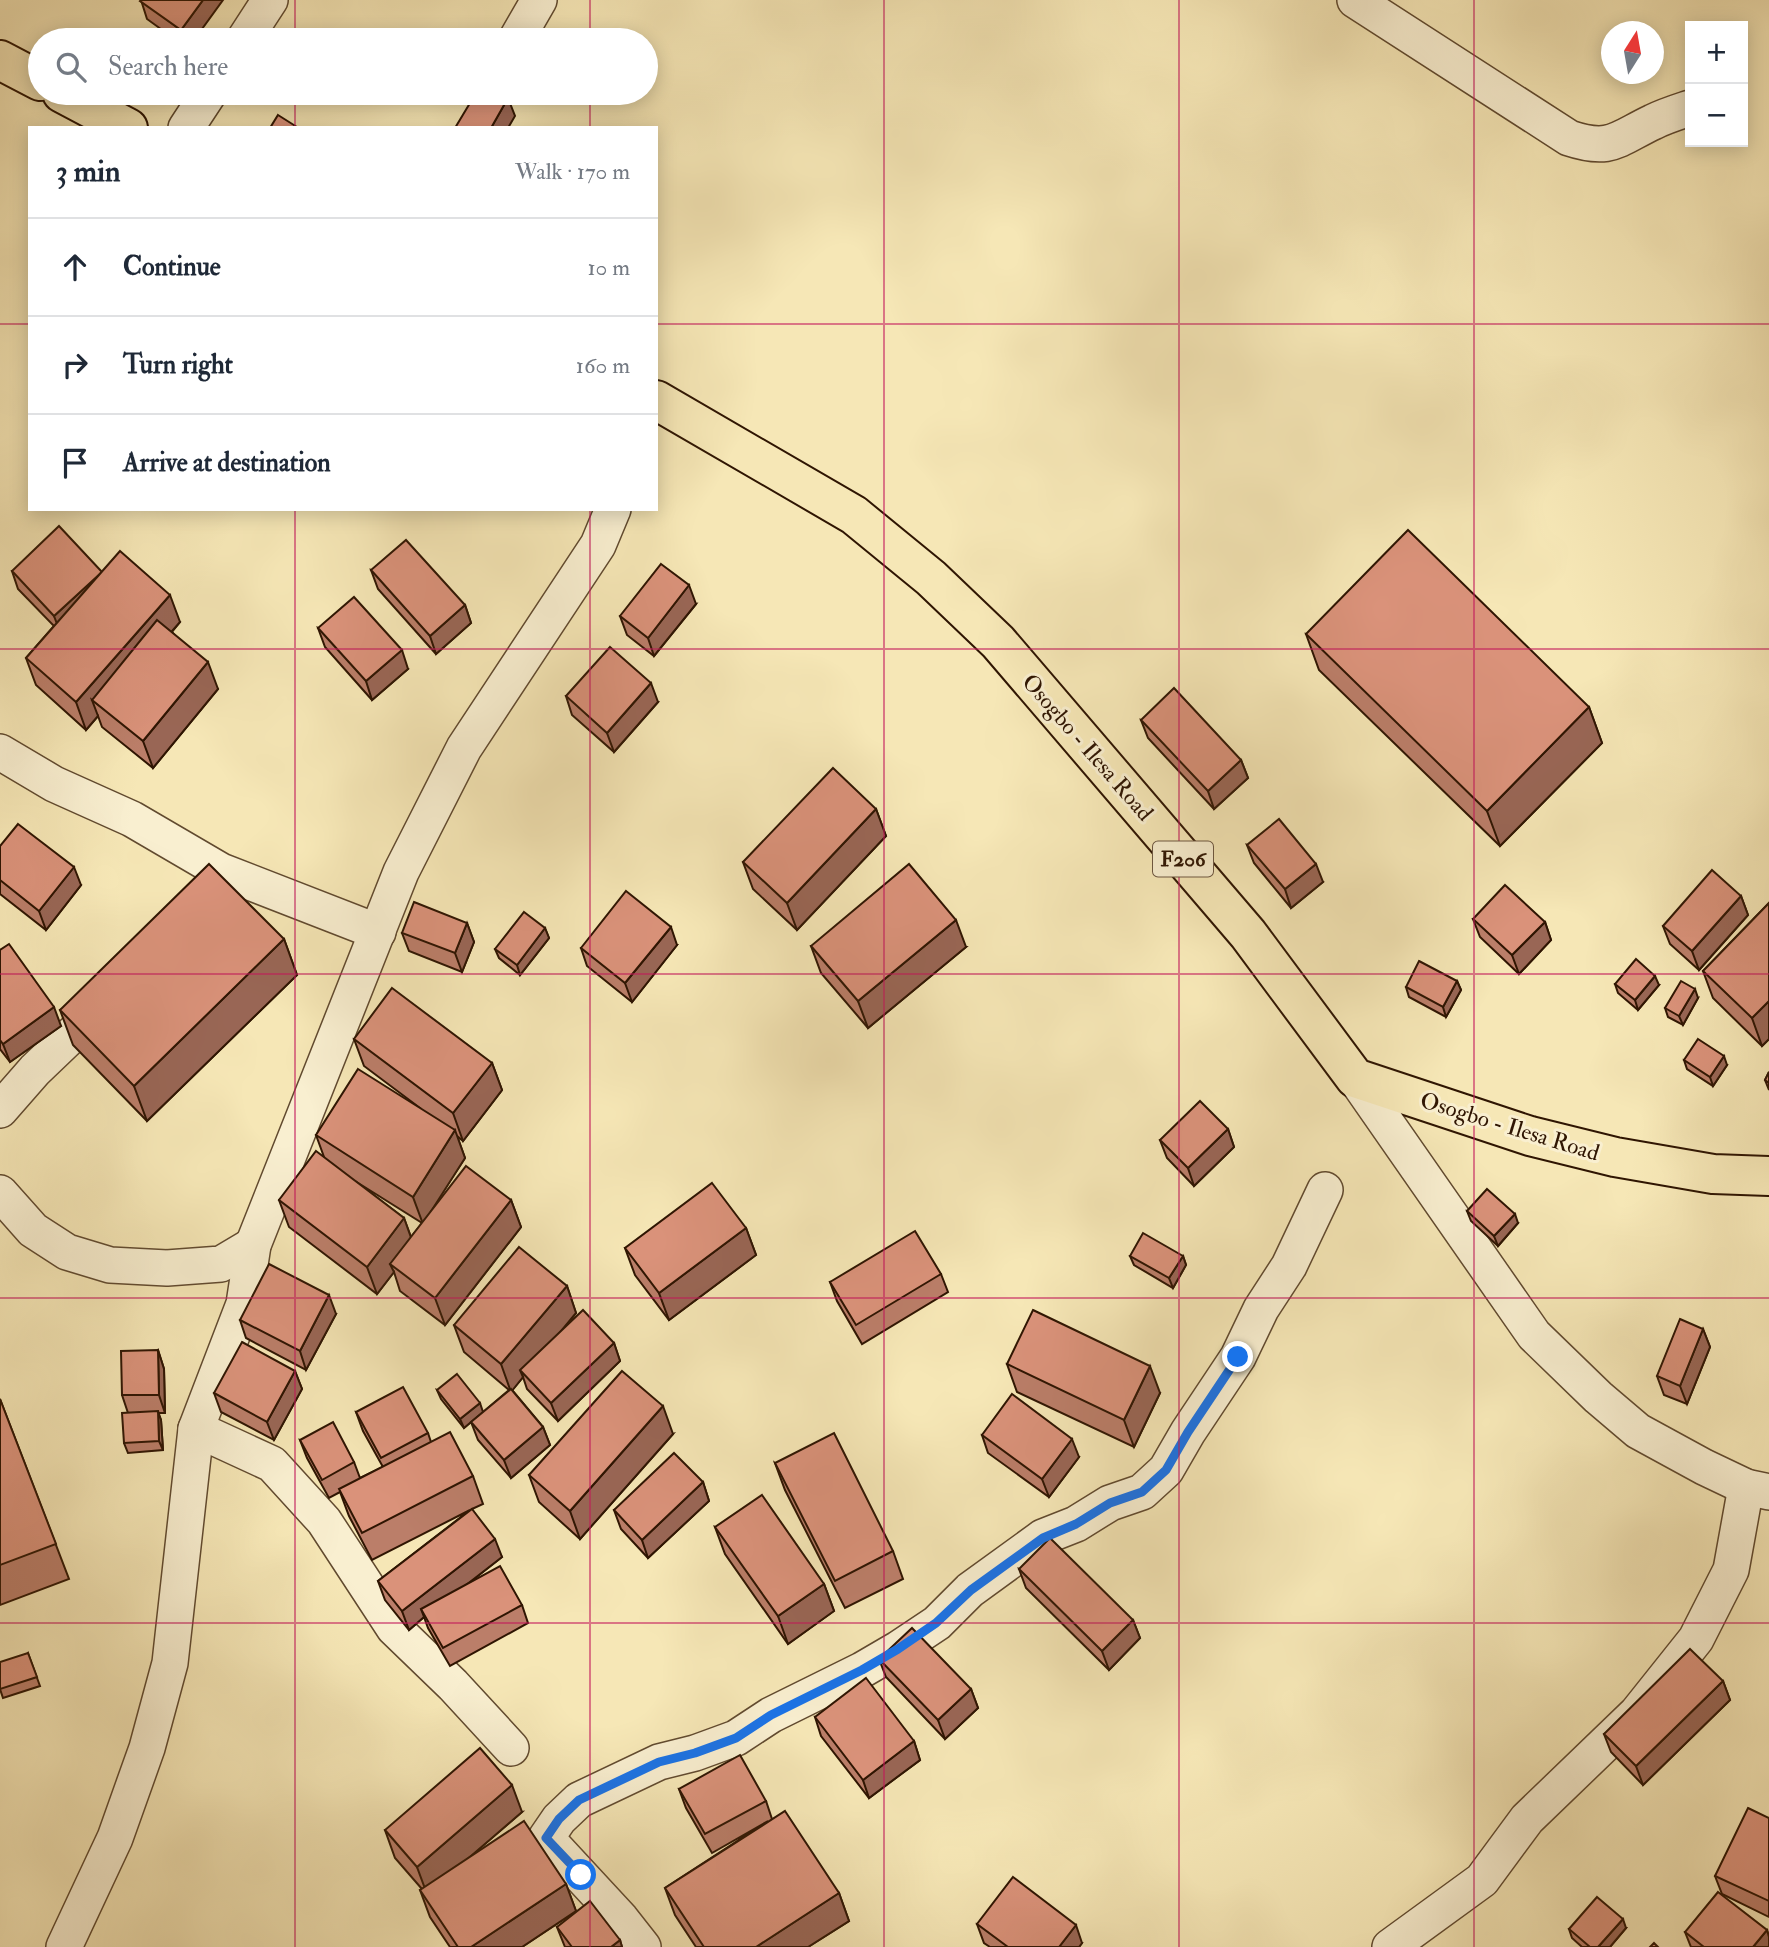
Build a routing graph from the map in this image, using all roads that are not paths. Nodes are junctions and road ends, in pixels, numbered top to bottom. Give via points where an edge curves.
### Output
1 (270, 0) edge
2 (539, 0) edge
3 (1355, 0) edge
4 (252, 28) edge
5 (523, 28) edge
6 (0, 60) edge
7 (28, 75) edge
8 (85, 105) edge
9 (201, 105) edge
10 (1685, 110) edge
11 (124, 126) edge
12 (187, 126) edge
13 (658, 401) edge
14 (611, 511) edge
15 (0, 751) edge
16 (378, 932) junction
17 (129, 979) edge
18 (1355, 1078) junction
19 (0, 1110) edge
20 (1769, 1176) edge
21 (1325, 1190) dead end
22 (0, 1193) edge
23 (253, 1245) junction
24 (196, 1430) junction
25 (1757, 1489) edge
26 (511, 1748) dead end
27 (64, 1947) edge
28 (643, 1947) edge
29 (1390, 1947) edge

1 - 4 street
2 - 5 street
3 - 10 street via 1569,138 1605,145
6 - 7 main road
8 - 11 main road
9 - 12 street
13 - 18 main road, Osogbo - Ilesa Road / F206 via 854,515 931,578 998,642 1248,934
14 - 16 street via 598,545 464,748 401,872
15 - 16 street via 54,784 132,819 213,881
16 - 23 street
17 - 19 street
18 - 20 main road, Osogbo - Ilesa Road via 1530,1136 1615,1157 1713,1174
18 - 25 street via 1534,1335 1638,1431
21 - 28 street via 1238,1357 1166,1470 1142,1492 1110,1503 1043,1538 971,1590 936,1623 862,1670 771,1715 736,1738 618,1780 579,1800 559,1819 546,1838
22 - 23 street via 33,1230 67,1252 110,1265 167,1268 221,1264
23 - 24 street via 244,1304
24 - 26 street via 272,1464 324,1521 394,1628
24 - 27 street via 170,1663 147,1748 115,1838
25 - 29 street via 1731,1570 1696,1639 1637,1713 1527,1819 1482,1880

